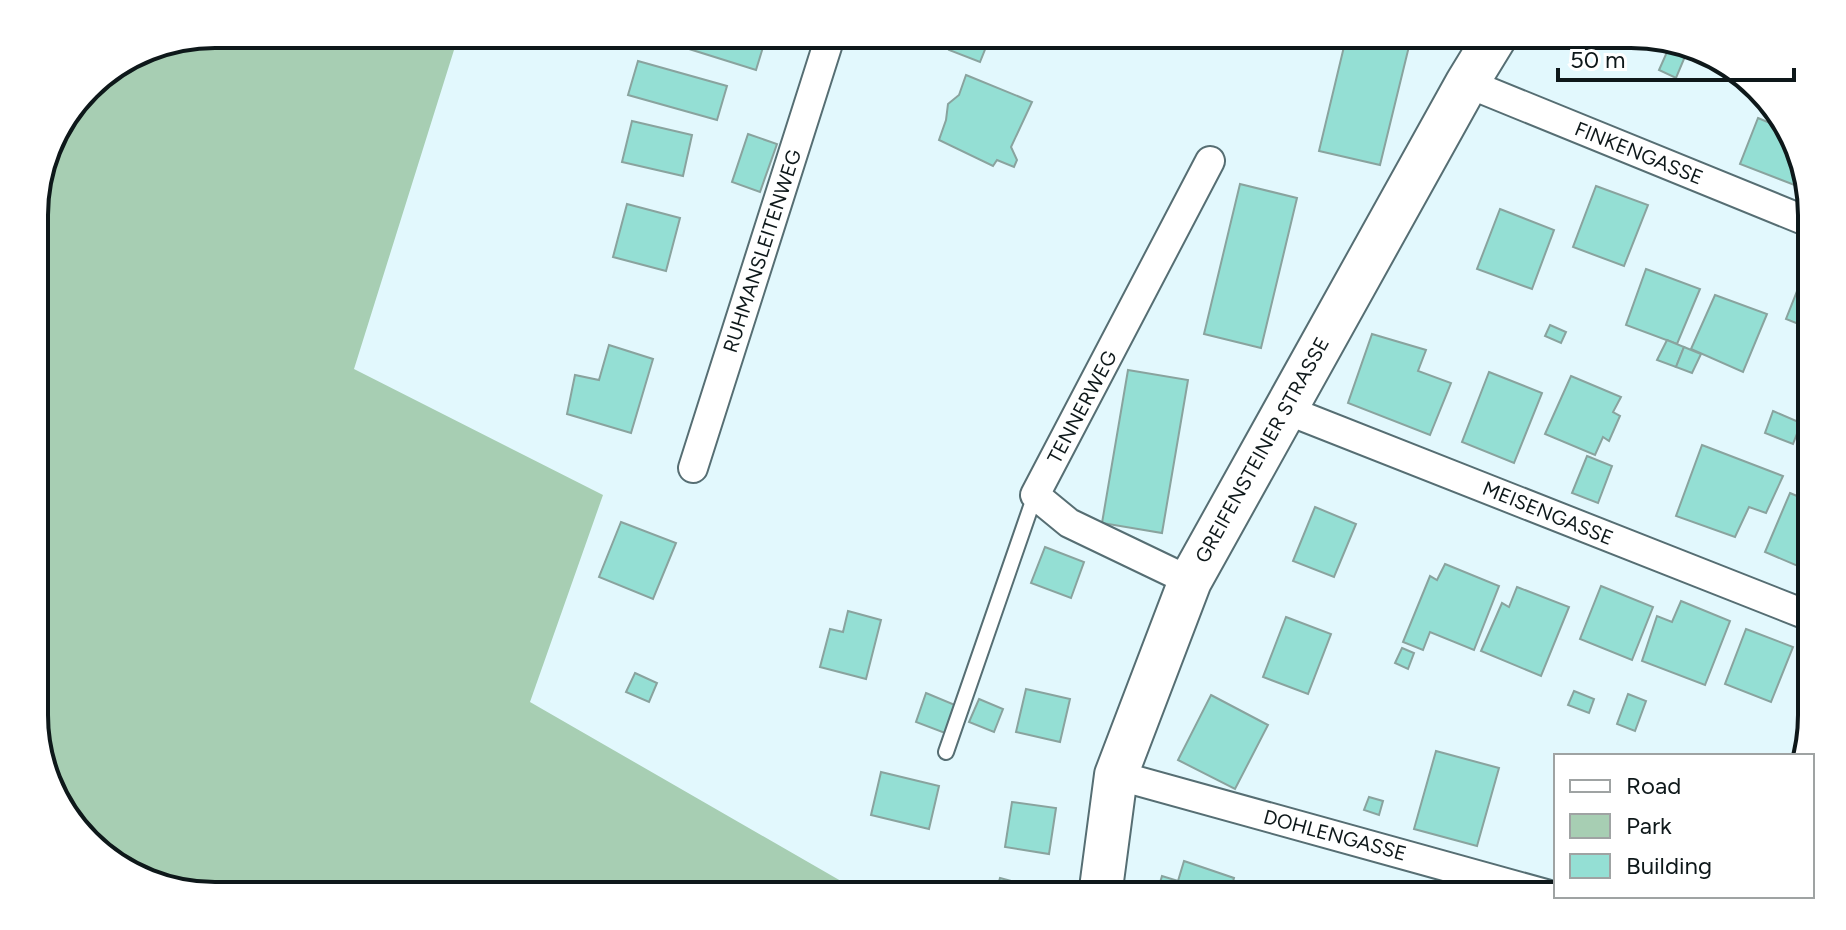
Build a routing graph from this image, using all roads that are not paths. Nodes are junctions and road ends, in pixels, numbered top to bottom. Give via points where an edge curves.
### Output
1 (827, 48) edge
2 (1488, 48) edge
3 (1467, 83) junction
4 (1210, 161) dead end
5 (1798, 218) edge
6 (1284, 409) junction
7 (693, 468) dead end
8 (1035, 495) junction
9 (1190, 581) junction
10 (1798, 611) edge
11 (946, 752) dead end
12 (1116, 775) junction
13 (1102, 882) edge
14 (1502, 882) edge

1 - 7 street, RUHMANSLEITENWEG
2 - 3 main road, GREIFENSTEINER STRASSE
3 - 5 street, FINKENGASSE
3 - 6 main road, GREIFENSTEINER STRASSE
4 - 8 street, TENNERWEG
6 - 9 main road, GREIFENSTEINER STRASSE
6 - 10 street, MEISENGASSE
8 - 9 street via 1069,523
8 - 11 lane
9 - 12 main road, GREIFENSTEINER STRASSE
12 - 13 main road, GREIFENSTEINER STRASSE
12 - 14 street, DOHLENGASSE

